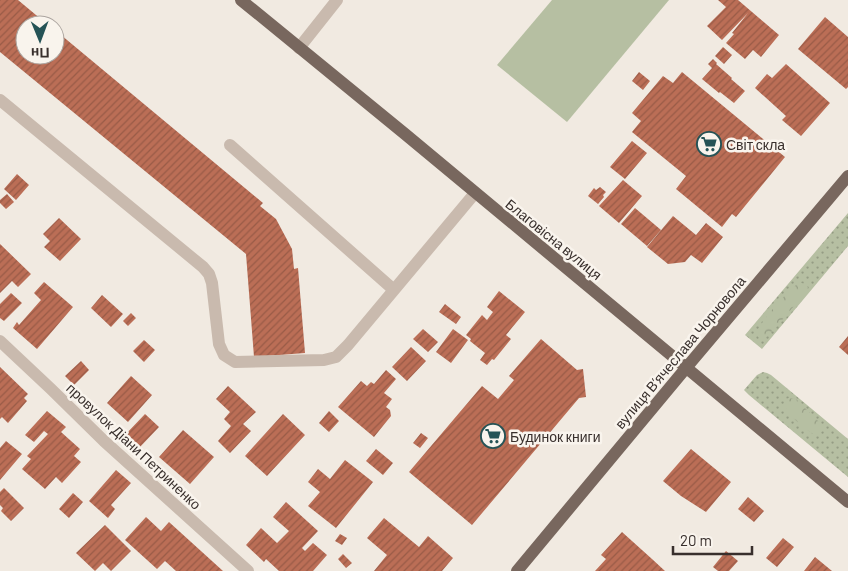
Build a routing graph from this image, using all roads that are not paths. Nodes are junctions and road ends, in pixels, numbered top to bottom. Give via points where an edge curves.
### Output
1 (241, 0) edge
2 (337, 0) edge
3 (299, 48) junction
4 (0, 100) edge
5 (230, 145) dead end
6 (848, 176) edge
7 (475, 193) junction
8 (394, 290) junction
9 (0, 341) edge
10 (686, 368) junction
11 (848, 502) edge
12 (248, 571) edge
13 (517, 571) edge

1 - 3 main road, Благовісна вулиця
2 - 3 street
3 - 7 main road, Благовісна вулиця
4 - 8 street via 209,274 218,344 229,359 242,362 336,357
5 - 8 street
6 - 10 main road, вулиця Вʼячеслава Чорновола
7 - 8 street
7 - 10 main road, Благовісна вулиця
9 - 12 street, провулок Діани Петриненко
10 - 11 main road, Благовісна вулиця
10 - 13 main road, вулиця Вʼячеслава Чорновола

